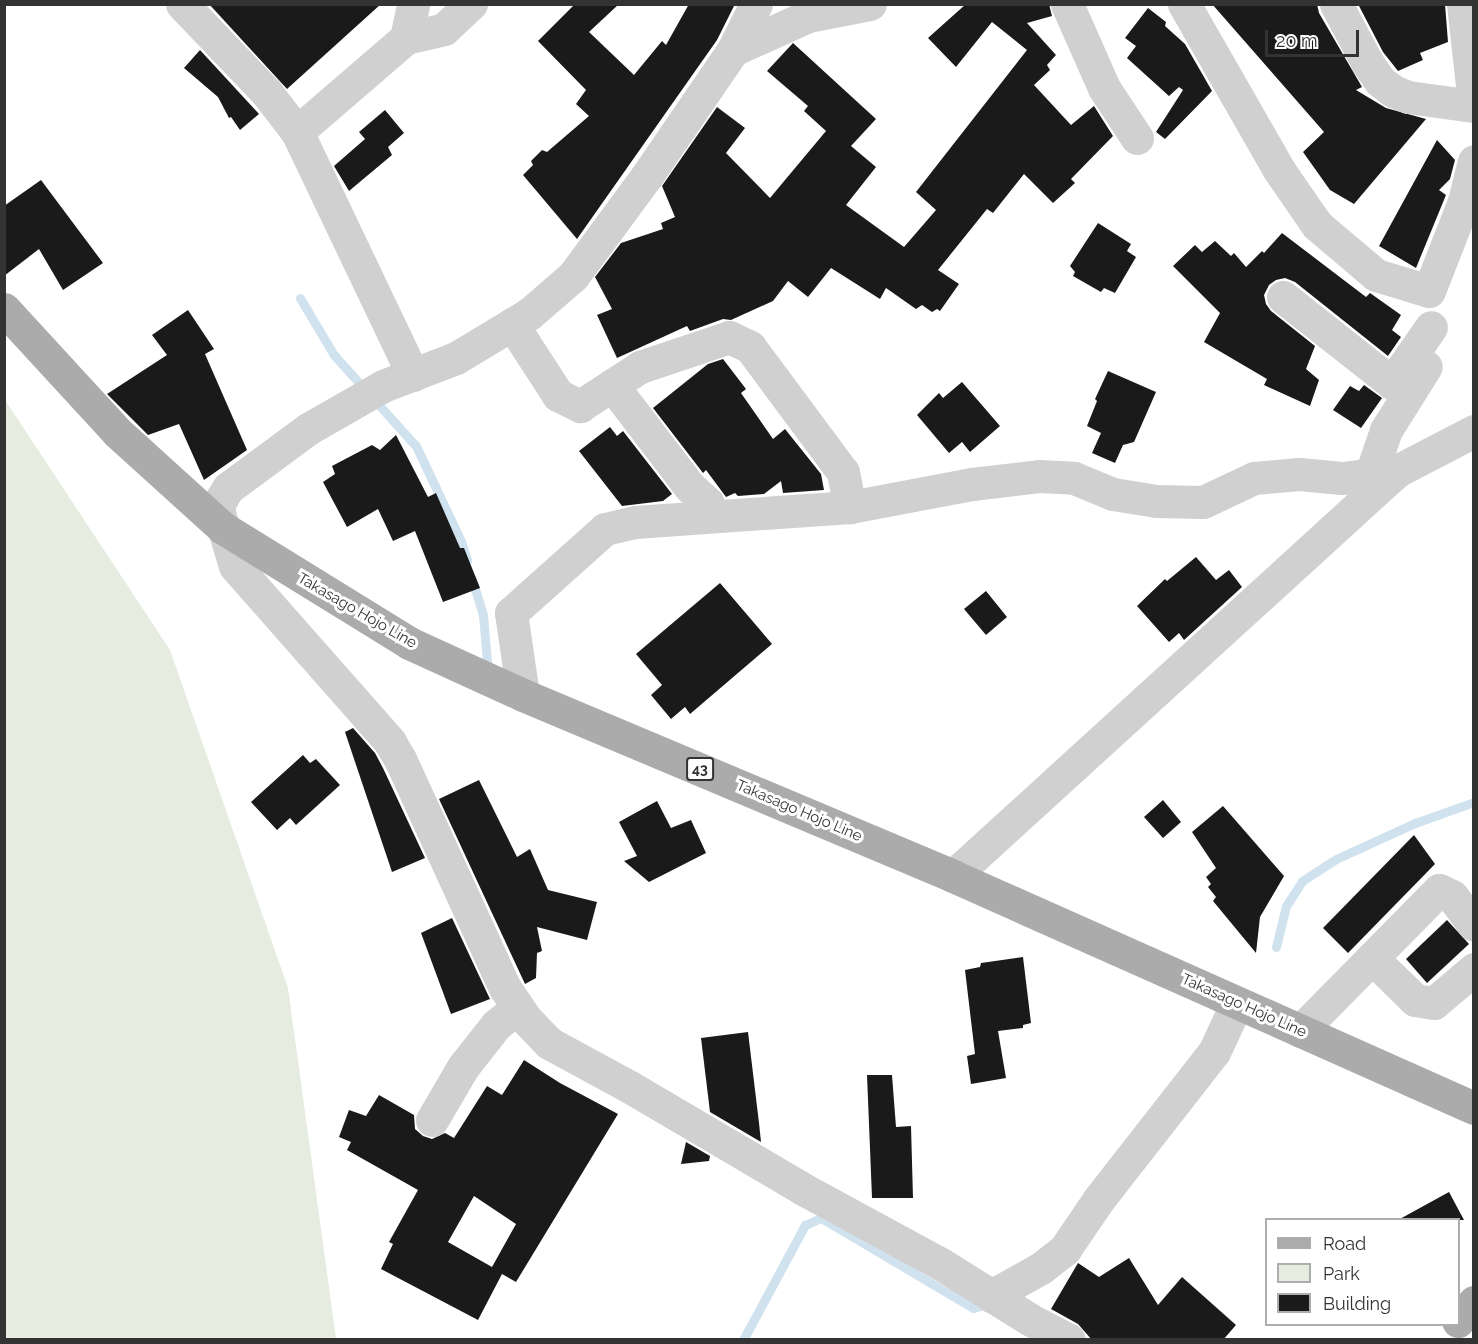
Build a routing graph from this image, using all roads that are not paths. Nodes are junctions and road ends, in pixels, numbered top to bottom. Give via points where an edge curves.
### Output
1 (182, 4) edge
2 (413, 4) edge
3 (471, 4) edge
4 (756, 4) edge
5 (870, 4) edge
6 (1067, 4) edge
7 (1184, 4) edge
8 (1336, 4) edge
9 (1463, 4) edge
10 (406, 38) junction
11 (733, 50) junction
12 (1473, 105) edge
13 (297, 132) junction
14 (1137, 138) dead end
15 (1473, 161) edge
16 (1429, 291) junction
17 (1282, 297) dead end
18 (4, 309) edge
19 (512, 324) junction
20 (1431, 327) junction
21 (413, 375) junction
22 (612, 385) junction
23 (1473, 431) edge
24 (1384, 472) junction
25 (708, 502) dead end
26 (850, 507) junction
27 (223, 528) junction
28 (523, 695) junction
29 (953, 876) junction
30 (1473, 925) edge
31 (1372, 958) junction
32 (1473, 969) edge
33 (1237, 1003) junction
34 (518, 1007) junction
35 (1300, 1031) junction
36 (1473, 1108) edge
37 (432, 1120) dead end
38 (1001, 1302) junction
39 (1473, 1302) edge
40 (1460, 1319) edge
41 (1455, 1326) edge
42 (1069, 1340) edge
43 (1444, 1340) edge

1 - 13 street via 267,93
2 - 10 street
3 - 10 street via 444,29
4 - 11 street
5 - 11 street via 808,16
6 - 14 street via 1104,88
7 - 16 street via 1279,170 1317,225 1376,275
8 - 12 street via 1367,62 1380,81 1393,91 1408,97
9 - 12 street
10 - 13 street
11 - 19 street via 573,276
13 - 21 street
15 - 16 street via 1464,201
16 - 20 street
17 - 20 street via 1392,383
18 - 27 main road, Takasago Hojo Line / 43 via 117,432
19 - 21 street via 456,358
19 - 22 street via 558,395 579,406
20 - 24 street via 1432,357 1386,430
21 - 27 street via 371,393 308,429 228,488 219,502
22 - 25 street via 690,487
22 - 26 street via 640,367 729,337 750,347 843,472
23 - 24 street
24 - 26 street via 1342,478 1299,474 1254,478 1203,502 1156,501 1113,494 1074,478 1039,476
24 - 29 street
26 - 28 street via 635,522 605,529 511,613
27 - 28 main road, Takasago Hojo Line / 43 via 410,643
27 - 34 street via 235,566 390,742 505,988
28 - 29 main road, Takasago Hojo Line / 43
29 - 33 main road, Takasago Hojo Line / 43
30 - 31 street via 1452,896 1439,890
31 - 32 street via 1415,1000 1434,1003
31 - 35 street
33 - 35 main road, Takasago Hojo Line / 43
33 - 38 street via 1214,1052 1099,1199 1065,1249
34 - 37 street via 496,1026 464,1067
34 - 38 street via 549,1043 803,1190 941,1264
35 - 36 main road, Takasago Hojo Line / 43
38 - 42 street
39 - 40 main road
41 - 43 main road

